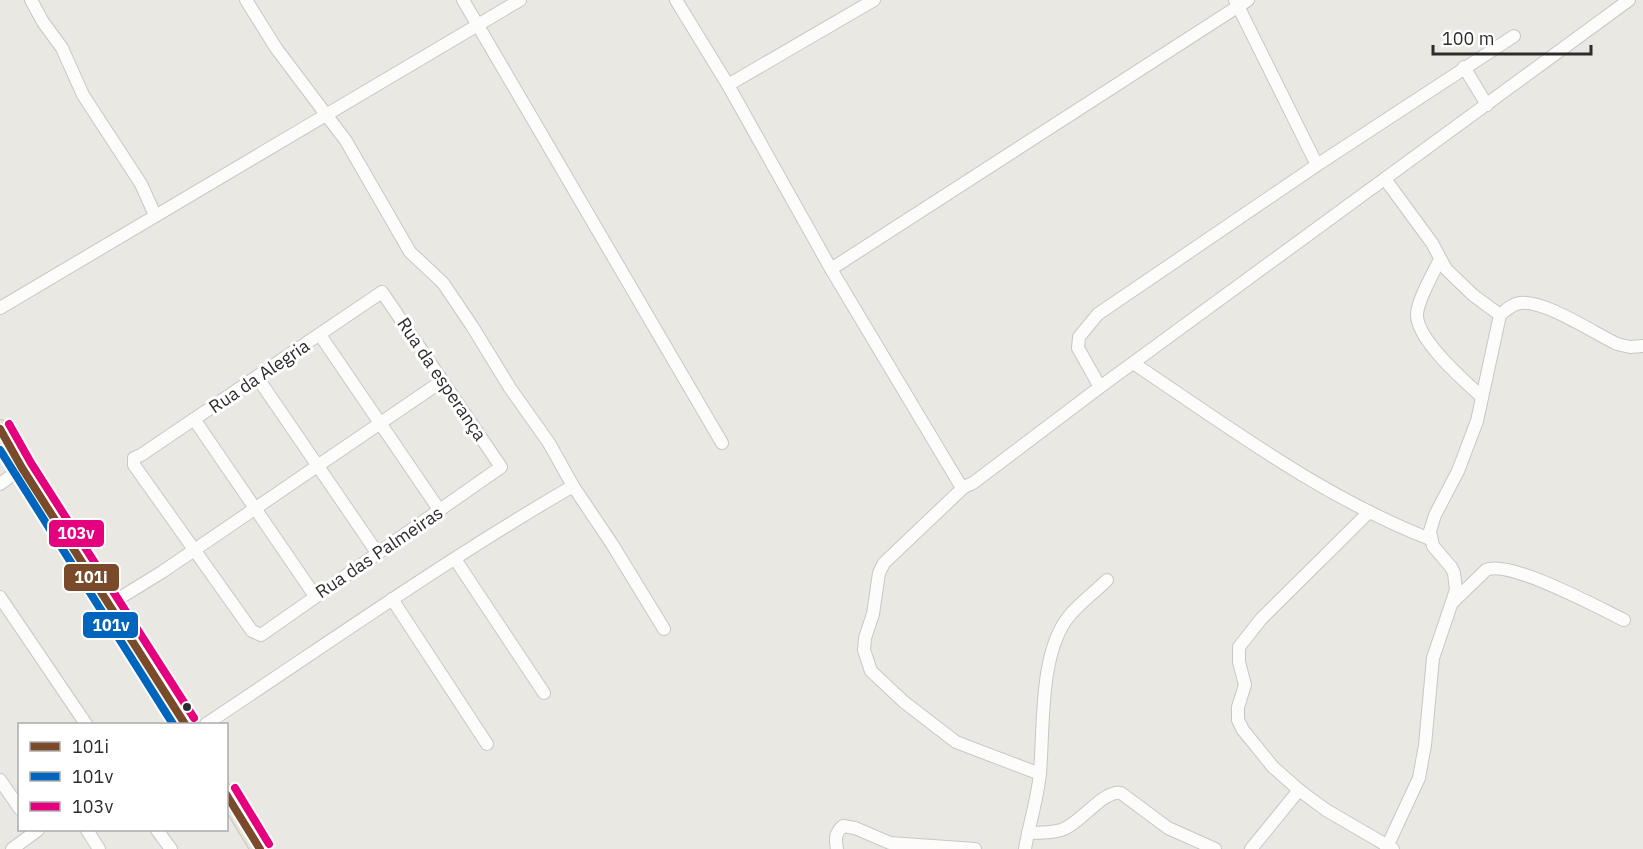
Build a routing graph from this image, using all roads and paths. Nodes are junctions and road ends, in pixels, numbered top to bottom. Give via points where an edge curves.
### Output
1 (31, 0) edge
2 (246, 0) edge
3 (463, 0) edge
4 (520, 0) edge
5 (676, 0) edge
6 (874, 0) edge
7 (1629, 0) edge
8 (1240, 2) edge
9 (477, 25) junction
10 (1514, 36) dead end
11 (1464, 67) junction
12 (728, 85) junction
13 (1487, 105) junction
14 (326, 116) junction
15 (1317, 165) junction
16 (1385, 179) junction
17 (155, 214) junction
18 (1440, 259) junction
19 (831, 269) junction
20 (382, 292) joint
21 (0, 308) edge
22 (1500, 315) junction
23 (320, 335) junction
24 (1643, 346) edge
25 (1133, 363) junction
26 (257, 377) junction
27 (442, 381) junction
28 (1100, 387) junction
29 (1481, 396) junction
30 (194, 419) junction
31 (381, 423) junction
32 (0, 429) edge
33 (722, 443) dead end
34 (317, 466) junction
35 (501, 467) joint
36 (22, 468) junction
37 (0, 484) edge
38 (573, 486) junction
39 (964, 487) junction
40 (254, 508) junction
41 (440, 511) junction
42 (1369, 512) junction
43 (1430, 539) junction
44 (195, 549) junction
45 (378, 554) junction
46 (455, 559) junction
47 (1107, 580) dead end
48 (315, 596) junction
49 (0, 597) edge
50 (392, 599) junction
51 (1452, 603) junction
52 (110, 604) junction
53 (1624, 620) dead end
54 (664, 628) dead end
55 (544, 693) dead end
56 (85, 723) edge
57 (184, 723) edge
58 (207, 723) edge
59 (487, 744) dead end
60 (1040, 774) junction
61 (0, 780) edge
62 (1299, 790) junction
63 (228, 796) edge
64 (18, 806) edge
65 (33, 831) edge
66 (88, 831) edge
67 (158, 831) edge
68 (1028, 833) junction
69 (1389, 848) edge
70 (12, 849) edge
71 (99, 849) edge
72 (171, 849) edge
73 (260, 849) edge
74 (837, 849) edge
75 (975, 849) edge
76 (1025, 849) edge
77 (1215, 849) edge
78 (1251, 849) edge

1 - 17 street
2 - 14 street
3 - 9 street
4 - 9 street
5 - 12 street
6 - 12 street
7 - 13 street
8 - 15 street
8 - 19 street
9 - 14 street
9 - 33 street
10 - 11 street
11 - 13 street
11 - 15 street
12 - 19 street
13 - 16 street
14 - 17 street
14 - 38 street via 346,141 410,252 443,283
15 - 28 street via 1098,314 1079,337 1078,348
16 - 18 street
16 - 25 street
17 - 21 street
18 - 22 street via 1455,278
18 - 29 street via 1417,318 1439,356
19 - 39 street
20 - 23 street, Rua da Alegria
20 - 27 street, Rua da esperança
22 - 24 street via 1513,306 1533,304 1617,344
22 - 29 street
23 - 26 street, Rua da Alegria
23 - 31 street
25 - 28 street
25 - 42 street via 1240,436
26 - 30 street, Rua da Alegria
26 - 34 street
27 - 31 street
27 - 35 street, Rua da esperança
28 - 39 street
29 - 43 street via 1477,421 1458,471 1435,515
30 - 40 street
30 - 44 street, Rua da Alegria via 134,458 135,465
31 - 34 street
31 - 41 street
32 - 36 main road
34 - 40 street
34 - 45 street
35 - 41 street, Rua das Palmeiras
36 - 37 street
36 - 52 main road
38 - 46 street
38 - 54 street
39 - 60 street via 882,567 865,639 867,662 904,702 956,742
40 - 44 street
40 - 48 street
41 - 45 street, Rua das Palmeiras
42 - 43 street
42 - 62 street via 1261,619 1239,647 1245,685 1238,720 1273,767
43 - 51 street via 1454,573 1456,590
44 - 48 street, Rua das Palmeiras via 256,634
44 - 52 street
45 - 48 street, Rua das Palmeiras
46 - 50 street
46 - 55 street
47 - 60 street via 1069,616 1057,639 1044,690
49 - 56 street
50 - 58 street
50 - 59 street
51 - 53 street via 1492,567 1523,573
51 - 69 street via 1433,658 1419,778
52 - 57 main road
60 - 68 street
61 - 64 street
62 - 69 street
62 - 78 street
63 - 73 main road
65 - 70 street
66 - 71 street
67 - 72 street
68 - 76 street
68 - 77 street via 1062,830 1116,792 1173,831
74 - 75 street via 837,831 843,826 890,843

